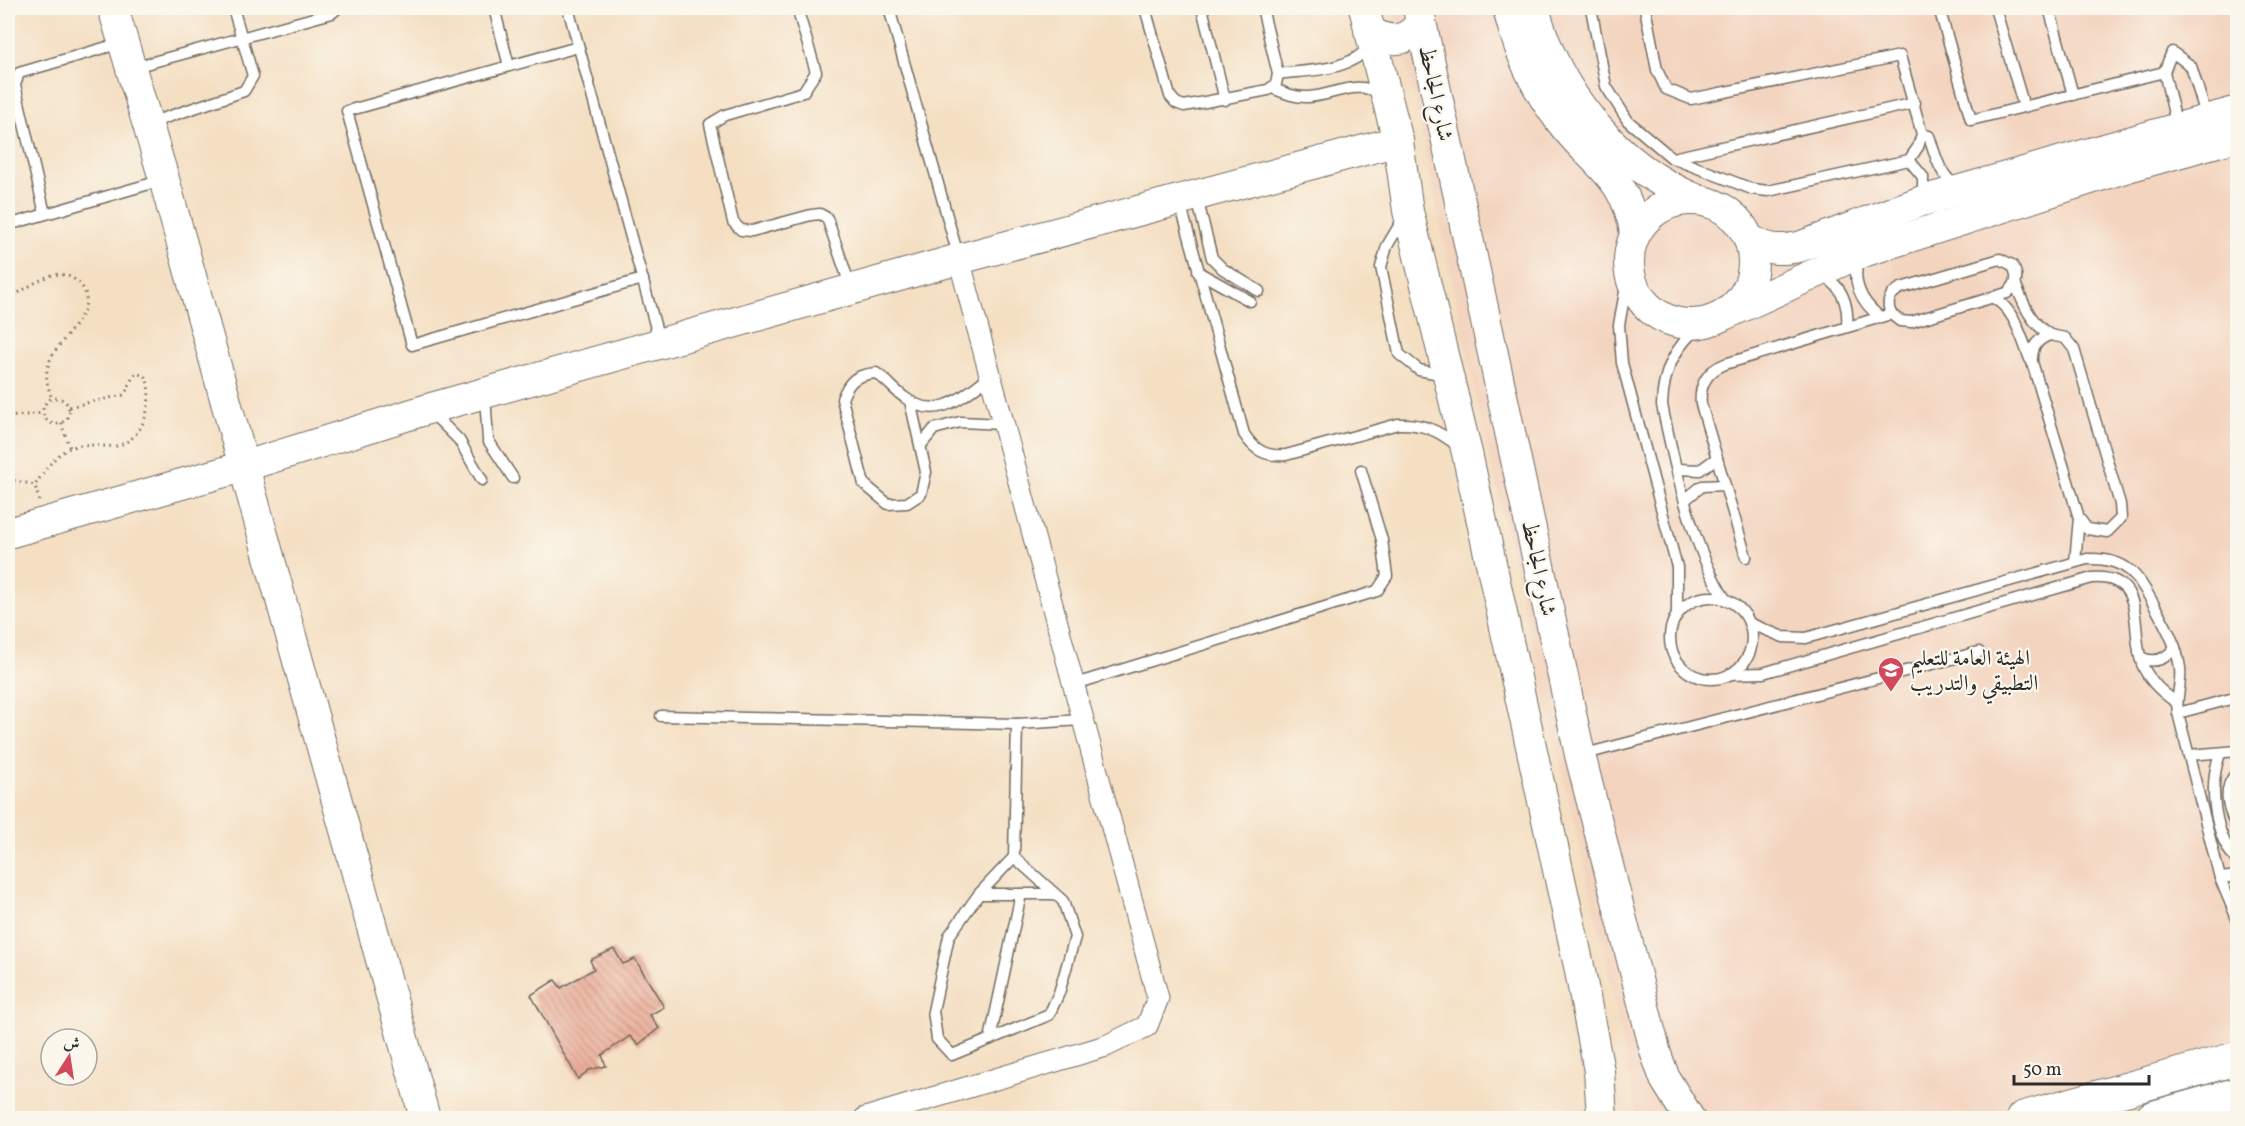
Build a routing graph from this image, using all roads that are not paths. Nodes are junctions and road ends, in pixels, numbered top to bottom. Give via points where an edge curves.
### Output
1 (113, 8) edge
2 (232, 8) edge
3 (338, 8) edge
4 (494, 8) edge
5 (568, 8) edge
6 (797, 8) edge
7 (889, 8) edge
8 (1145, 8) edge
9 (1202, 8) edge
10 (1262, 8) edge
11 (1508, 8) edge
12 (1534, 8) edge
13 (1591, 8) edge
14 (1645, 8) edge
15 (1939, 8) edge
16 (1995, 8) edge
17 (2049, 8) edge
18 (1420, 15) edge
19 (1369, 27) edge
20 (241, 38) junction
21 (578, 46) junction
22 (127, 55) junction
23 (509, 66) junction
24 (2164, 72) junction
25 (1278, 75) junction
26 (1272, 88) junction
27 (2073, 95) junction
28 (1387, 97) junction
29 (1225, 100) junction
30 (1915, 103) junction
31 (2024, 107) junction
32 (2238, 111) edge
33 (2208, 120) junction
34 (148, 123) junction
35 (2178, 130) junction
36 (1922, 134) junction
37 (2238, 136) edge
38 (1398, 141) junction
39 (1672, 158) junction
40 (1910, 160) junction
41 (164, 179) junction
42 (1962, 190) junction
43 (1188, 197) junction
44 (1698, 200) junction
45 (1922, 201) junction
46 (1408, 211) junction
47 (45, 214) junction
48 (8, 225) edge
49 (1635, 234) junction
50 (1749, 239) junction
51 (1860, 253) junction
52 (959, 259) junction
53 (1629, 270) junction
54 (1198, 273) junction
55 (1814, 273) junction
56 (643, 279) junction
57 (2015, 283) junction
58 (852, 291) junction
59 (1259, 291) dead end
60 (1992, 297) junction
61 (1250, 301) dead end
62 (1886, 315) junction
63 (1714, 319) junction
64 (1847, 327) junction
65 (2050, 335) junction
66 (660, 345) junction
67 (2032, 362) junction
68 (1449, 375) junction
69 (990, 376) junction
70 (485, 393) junction
71 (910, 401) junction
72 (428, 409) junction
73 (1003, 424) junction
74 (922, 444) junction
75 (1467, 453) junction
76 (1717, 458) junction
77 (242, 467) junction
78 (1678, 469) junction
79 (1361, 470) dead end
80 (513, 478) dead end
81 (482, 480) dead end
82 (1725, 484) junction
83 (1686, 499) junction
84 (2079, 518) junction
85 (8, 533) edge
86 (1746, 557) dead end
87 (2075, 562) junction
88 (1726, 600) junction
89 (1677, 615) junction
90 (1749, 623) junction
91 (2175, 647) junction
92 (1979, 652) dead end
93 (2140, 657) junction
94 (1730, 674) junction
95 (1072, 685) junction
96 (2238, 697) edge
97 (2176, 702) junction
98 (2178, 713) junction
99 (661, 716) dead end
100 (1082, 720) junction
101 (1017, 724) junction
102 (2238, 752) edge
103 (2220, 754) junction
104 (1580, 755) junction
105 (2189, 755) junction
106 (2238, 771) edge
107 (2238, 832) edge
108 (1014, 857) junction
109 (2238, 862) edge
110 (2238, 876) edge
111 (2220, 879) junction
112 (979, 894) junction
113 (1021, 894) junction
114 (1053, 894) junction
115 (2238, 921) edge
116 (990, 1039) junction
117 (2238, 1058) edge
118 (2238, 1094) edge
119 (425, 1119) edge
120 (865, 1119) edge
121 (1602, 1119) edge
122 (1689, 1119) edge
123 (2024, 1119) edge
124 (2152, 1119) edge

1 - 22 street
2 - 20 lane
3 - 20 lane via 332,13
4 - 23 lane
5 - 21 lane
6 - 58 lane via 816,72 803,92 725,115 710,124 733,222 741,230 752,231 811,215 827,218
7 - 52 lane
8 - 29 lane via 1172,100 1185,106
9 - 29 lane
10 - 25 lane
11 - 49 street via 1519,46 1543,97 1575,140 1622,189
12 - 44 street via 1553,61 1594,124 1646,172
13 - 39 lane via 1606,86 1628,121
14 - 30 lane via 1657,70 1666,89 1691,99 1900,56
15 - 31 lane via 1971,120
16 - 31 lane
17 - 27 lane
18 - 19 street via 1416,31 1398,40 1377,36
18 - 104 street, شارع الجاحظ
19 - 25 lane via 1364,54 1343,64
19 - 28 street, شارع الجاحظ
20 - 22 lane
20 - 34 lane via 253,76 244,91
21 - 23 lane
21 - 56 lane
22 - 34 street
22 - 47 lane via 19,73 16,78
23 - 56 lane via 347,111 412,345
24 - 27 lane
24 - 33 lane via 2172,52 2191,66
24 - 35 lane
25 - 26 lane
26 - 28 lane via 1308,97 1348,88 1371,88
26 - 29 lane
27 - 31 lane
28 - 38 street, شارع الجاحظ
30 - 36 lane
30 - 39 lane
32 - 33 street
33 - 35 street
34 - 41 street
35 - 42 street
36 - 40 lane
36 - 42 lane via 1929,136 1945,177
37 - 51 street
38 - 43 street
38 - 46 street, شارع الجاحظ
39 - 40 lane via 1752,189 1768,191
40 - 45 lane via 1923,177
41 - 47 lane
41 - 77 street
42 - 45 street
43 - 52 street
43 - 54 lane
43 - 59 lane via 1212,258 1222,269
44 - 49 street via 1662,208
44 - 50 street via 1729,213
45 - 50 street via 1799,247 1765,249
46 - 68 street, شارع الجاحظ
46 - 68 lane via 1387,246 1381,267 1399,354 1419,370
47 - 48 lane
49 - 53 street
50 - 63 street via 1753,252 1746,293
51 - 55 street
51 - 62 lane via 1858,289 1867,304
52 - 58 street
52 - 69 street
53 - 63 street via 1642,300 1654,312 1686,324
53 - 89 lane via 1619,325 1622,363 1677,567
54 - 61 lane
54 - 75 lane via 1244,434 1257,449 1276,456 1286,455 1410,424 1433,429
55 - 63 street
55 - 64 lane via 1825,277 1842,293
56 - 66 lane
57 - 60 lane via 2007,293
57 - 62 lane via 2012,265 1994,260 1901,288 1891,295
57 - 65 lane via 2027,312
58 - 66 street
60 - 62 lane via 1911,322
60 - 67 lane via 2011,314
62 - 64 lane
63 - 78 lane via 1688,336 1676,350 1662,386 1662,405
64 - 76 lane via 1710,372 1700,395
65 - 67 lane via 2037,342
65 - 84 lane via 2065,338 2074,349 2121,511 2118,524 2107,532 2086,529
66 - 70 street
67 - 84 lane
68 - 75 street, شارع الجاحظ
69 - 71 lane via 942,408 919,407
69 - 73 street
70 - 72 street
70 - 80 lane via 488,440
71 - 74 lane
71 - 74 lane via 876,373 857,375 846,386 842,399 864,483 888,504 907,503 921,494 926,472
72 - 77 street
72 - 81 lane via 459,440
73 - 74 lane via 960,422 934,429
73 - 95 street
75 - 121 street, شارع الجاحظ via 1579,966 1599,1071
76 - 78 lane via 1700,470
76 - 82 lane
77 - 85 street
77 - 119 street
78 - 83 lane
79 - 95 lane via 1382,540 1387,576 1377,591
82 - 83 lane via 1702,486
82 - 86 lane
83 - 88 lane via 1704,562
84 - 87 lane
87 - 90 lane via 1818,636 1783,637
87 - 91 lane via 2110,560 2130,570 2146,588
88 - 89 lane via 1694,600
88 - 90 lane via 1736,605
89 - 94 lane via 1672,625 1671,649 1684,669 1706,678
90 - 94 lane via 1751,647
91 - 93 lane via 2159,660
91 - 97 lane via 2180,674
92 - 104 lane
93 - 94 lane via 2137,618 2129,594 2122,585 2103,577 1763,673
93 - 97 lane via 2153,683
95 - 100 street
96 - 98 lane
97 - 98 lane
98 - 105 lane
99 - 101 lane
100 - 101 lane
100 - 120 street via 1158,998 1147,1026 1106,1046
101 - 108 lane
102 - 103 lane
103 - 105 lane
103 - 109 lane via 2213,781 2214,804 2229,849
104 - 122 street, شارع الجاحظ via 1656,1054 1665,1079
105 - 111 lane
106 - 107 lane via 2230,779 2226,794
108 - 112 lane
108 - 114 lane
110 - 111 lane
111 - 115 lane
112 - 113 lane
112 - 116 lane via 949,936 933,1011 937,1039 952,1055
113 - 114 lane
113 - 116 lane
114 - 116 lane via 1063,901 1075,937 1059,993 1049,1016
117 - 123 main road
118 - 124 main road

